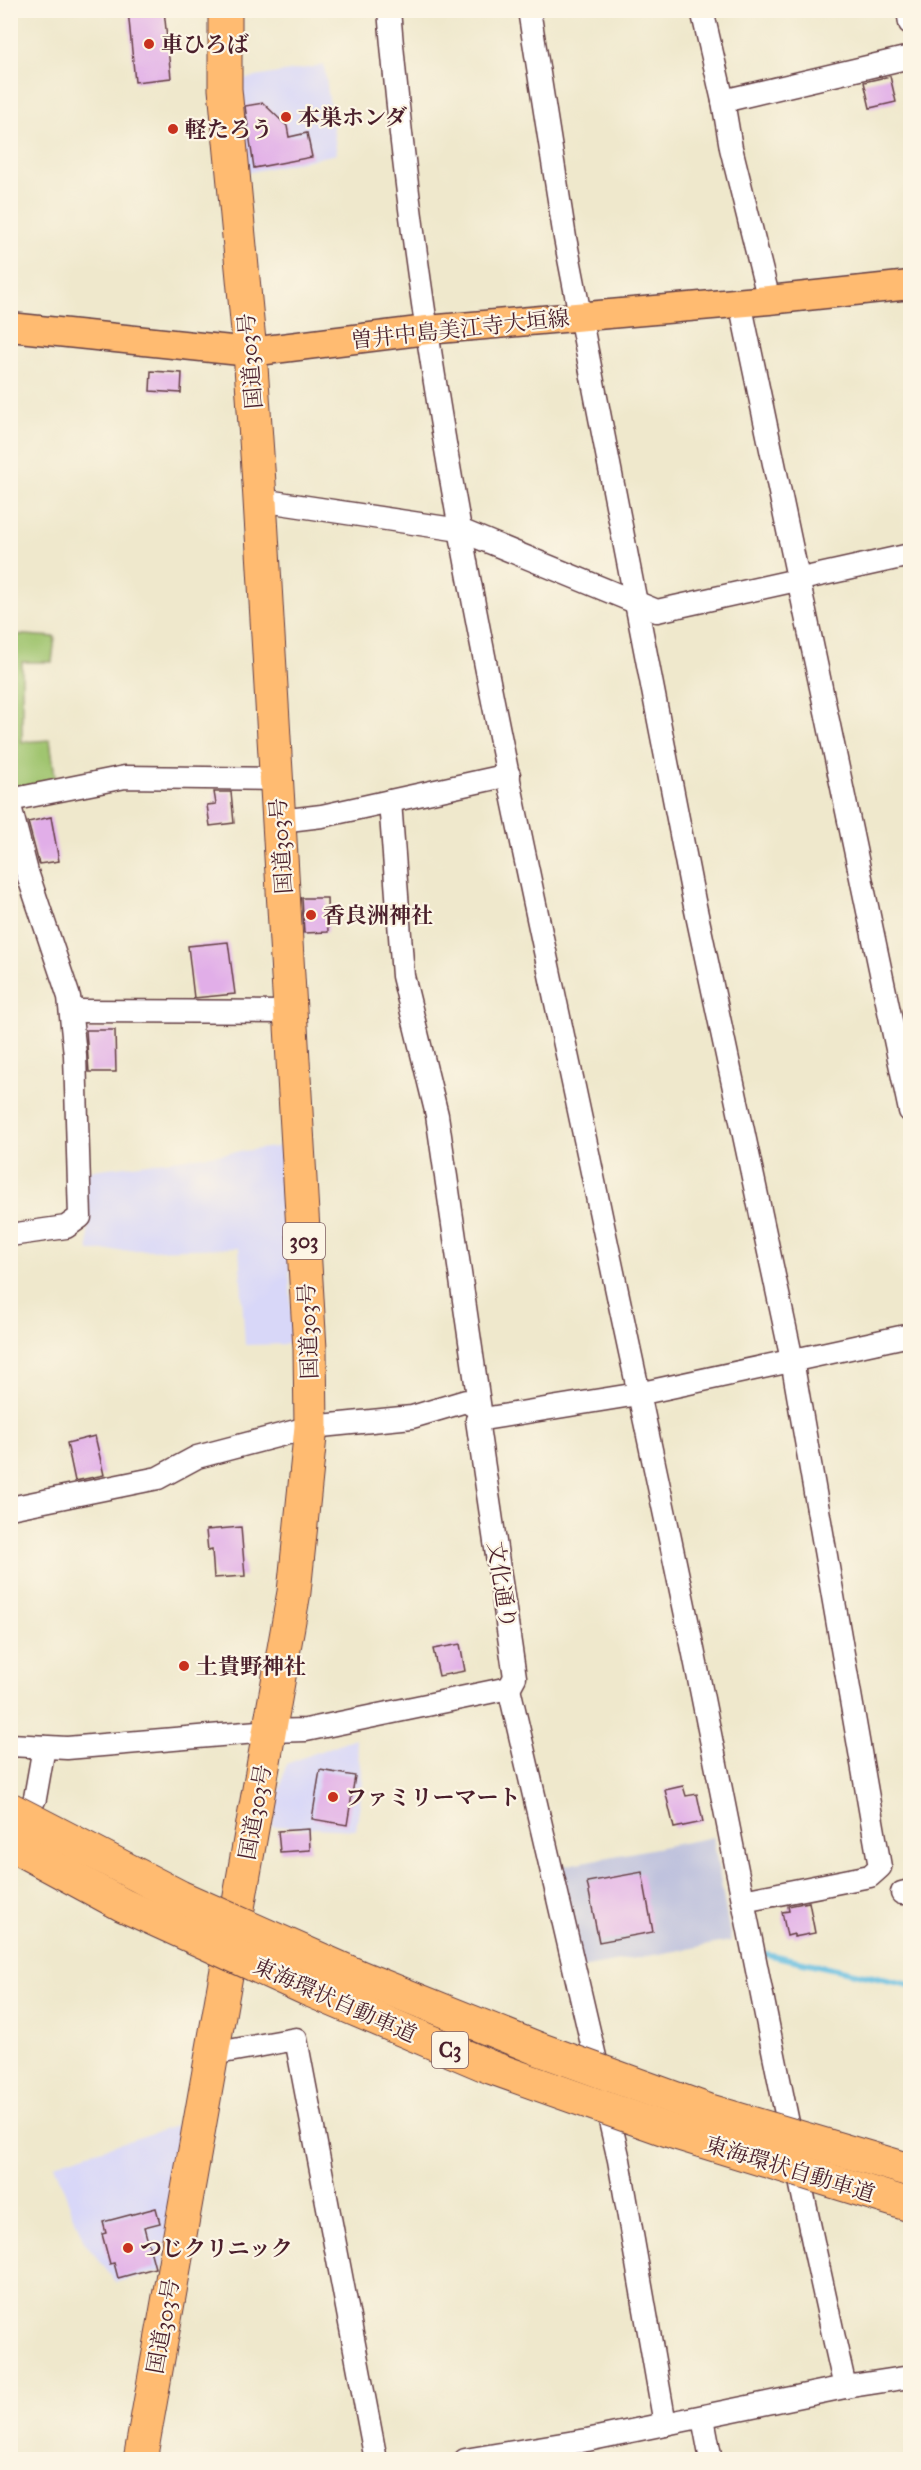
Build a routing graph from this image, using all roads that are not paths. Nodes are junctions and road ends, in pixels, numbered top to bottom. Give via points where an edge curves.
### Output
1 (225, 10) edge
2 (388, 10) edge
3 (529, 10) edge
4 (702, 10) edge
5 (908, 10) edge
6 (910, 23) edge
7 (910, 57) edge
8 (723, 101) junction
9 (910, 285) edge
10 (769, 300) junction
11 (740, 302) junction
12 (582, 317) junction
13 (10, 327) edge
14 (427, 330) junction
15 (250, 352) junction
16 (260, 500) junction
17 (460, 530) junction
18 (910, 555) edge
19 (798, 579) junction
20 (637, 603) junction
21 (509, 775) junction
22 (276, 779) junction
23 (10, 800) edge
24 (390, 801) junction
25 (10, 806) edge
26 (280, 821) junction
27 (71, 1011) junction
28 (291, 1012) junction
29 (910, 1112) edge
30 (10, 1235) edge
31 (910, 1335) edge
32 (792, 1360) junction
33 (638, 1394) junction
34 (311, 1427) junction
35 (10, 1508) edge
36 (509, 1688) junction
37 (269, 1731) junction
38 (10, 1745) edge
39 (44, 1747) junction
40 (10, 1809) edge
41 (10, 1844) edge
42 (10, 1850) edge
43 (743, 1901) junction
44 (212, 2054) junction
45 (910, 2170) edge
46 (910, 2205) edge
47 (910, 2377) edge
48 (845, 2387) junction
49 (703, 2418) junction
50 (665, 2424) junction
51 (140, 2460) edge
52 (376, 2460) edge
53 (465, 2460) edge
54 (711, 2460) edge

1 - 15 highway, 国道303号 / 303 via 225,89
2 - 14 street via 403,161
3 - 12 street via 565,238
4 - 8 street
5 - 6 street
7 - 8 street
8 - 10 street
9 - 10 main road, 曽井中島美江寺大垣線
10 - 11 main road, 曽井中島美江寺大垣線
11 - 12 main road, 曽井中島美江寺大垣線
11 - 19 street
12 - 14 main road, 曽井中島美江寺大垣線
12 - 20 street
13 - 15 main road, 曽井中島美江寺大垣線
14 - 15 main road, 曽井中島美江寺大垣線
14 - 17 street
15 - 16 highway, 国道303号 / 303
16 - 17 street
16 - 22 highway, 国道303号 / 303
17 - 20 street
17 - 21 street
18 - 19 street
19 - 20 street via 657,611
19 - 29 street
20 - 32 street via 694,901
21 - 24 street
21 - 33 street
22 - 23 street via 125,777
22 - 26 highway, 国道303号 / 303
24 - 26 street
24 - 34 street via 404,976 437,1115 480,1410 466,1401 412,1417
25 - 27 street
26 - 28 highway, 国道303号 / 303
27 - 28 street
27 - 30 street via 80,1217 66,1227
28 - 34 highway, 国道303号 / 303
31 - 32 street, 文化通り
32 - 33 street, 文化通り
32 - 43 street via 880,1867 870,1876
33 - 36 street, 文化通り via 477,1420 515,1677
33 - 43 street
34 - 35 street via 197,1457 158,1478
34 - 37 highway, 国道303号 / 303 via 294,1592
36 - 37 street via 306,1730
36 - 50 street via 618,2160
37 - 39 street via 118,1745
37 - 44 highway, 国道303号 / 303
38 - 39 street
39 - 42 street via 36,1798
40 - 45 highway, 東海環状自動車道 / C3, bridge via 190,1902 518,2041 708,2110
41 - 46 highway, 東海環状自動車道 / C3, bridge via 123,1905 490,2067 676,2133
43 - 48 street via 809,2231
44 - 51 highway, 国道303号 / 303
44 - 52 street via 296,2039
47 - 48 street
48 - 49 street
49 - 50 street
49 - 54 street
50 - 53 street

